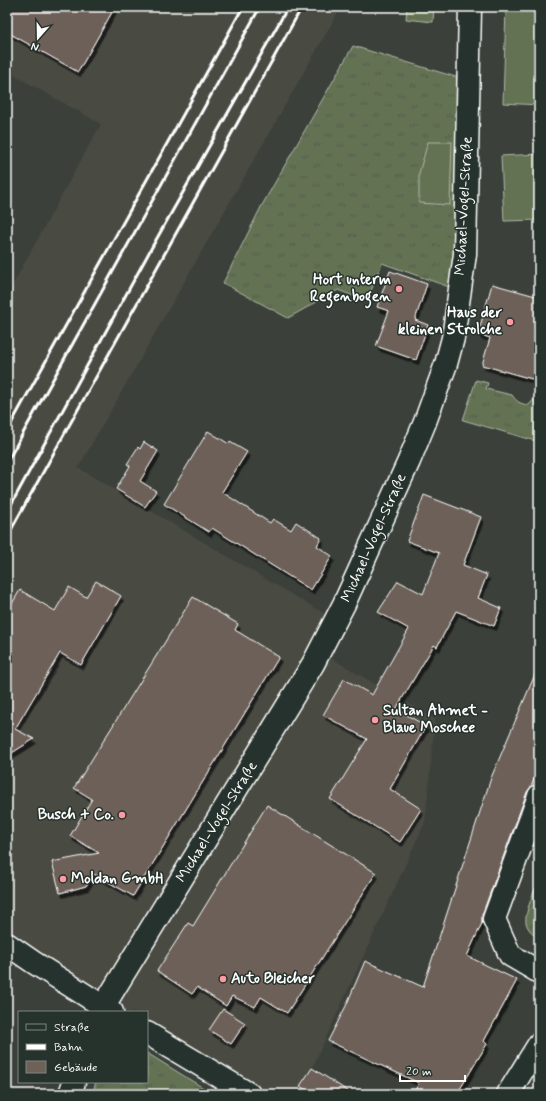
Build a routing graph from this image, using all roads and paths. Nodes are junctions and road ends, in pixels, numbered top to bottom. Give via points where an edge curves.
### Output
1 (470, 7) edge
2 (539, 796) edge
3 (7, 944) edge
4 (539, 972) edge
5 (105, 1010) edge
6 (148, 1035) edge
7 (539, 1044) edge
8 (74, 1083) edge
9 (70, 1094) edge
10 (250, 1094) edge
11 (508, 1094) edge

1 - 5 street, Michael-Vogel-Straße via 465,254 453,338 425,422 344,604 313,664
2 - 4 street via 494,919 510,955
3 - 5 street
6 - 10 street
7 - 11 street
8 - 9 street

